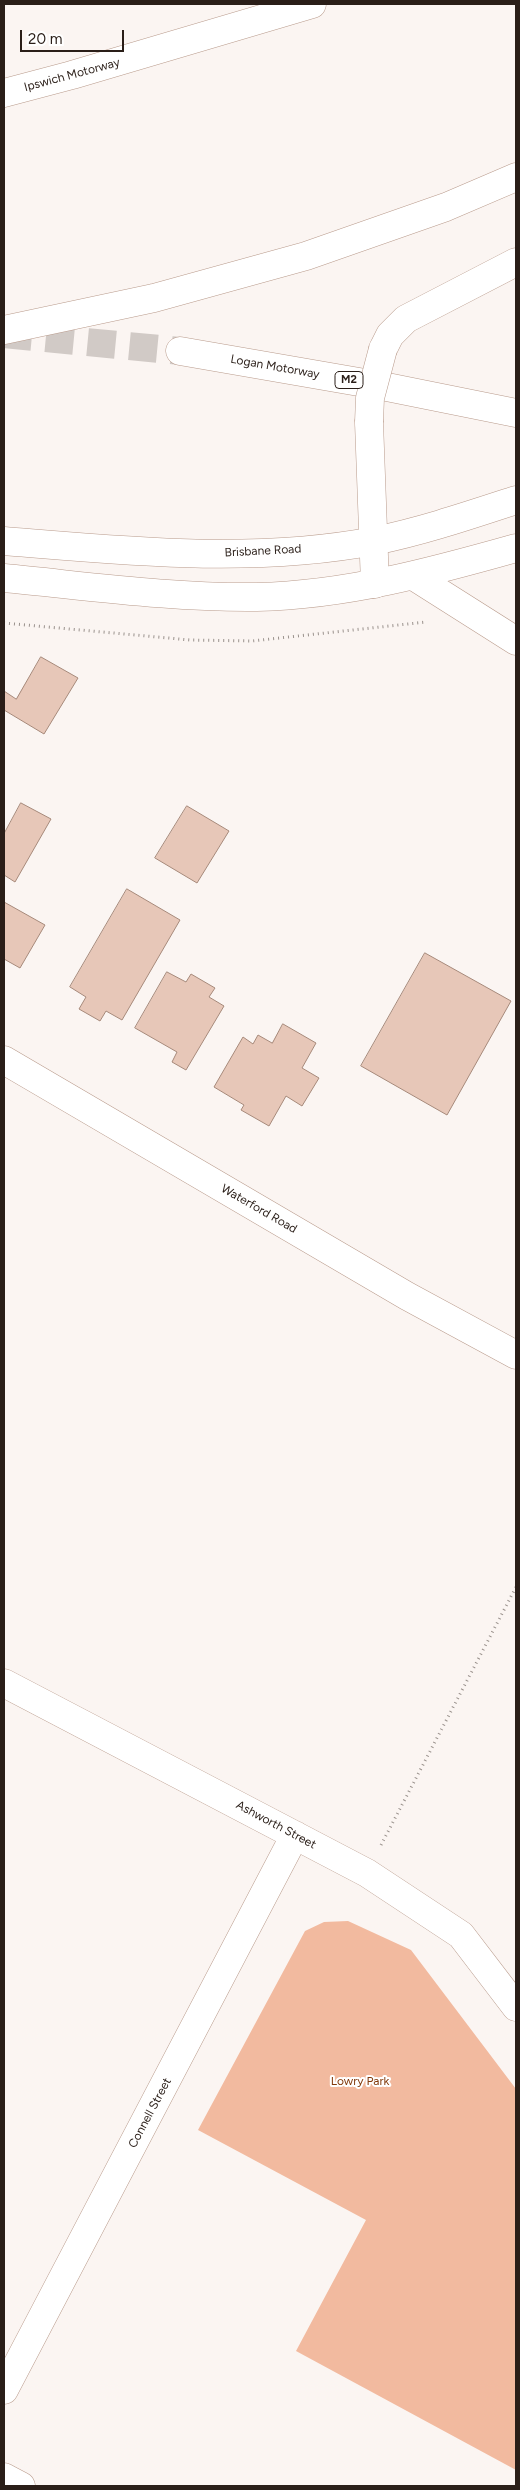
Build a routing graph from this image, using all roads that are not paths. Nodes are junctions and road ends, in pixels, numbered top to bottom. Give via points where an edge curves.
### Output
1 (312, 4) edge
2 (4, 93) edge
3 (516, 177) edge
4 (516, 262) edge
5 (4, 330) edge
6 (180, 352) tunnel mouth
7 (516, 413) edge
8 (516, 500) edge
9 (4, 541) edge
10 (374, 541) junction
11 (516, 548) edge
12 (415, 577) junction
13 (4, 578) edge
14 (375, 584) junction
15 (516, 641) edge
16 (4, 1060) edge
17 (516, 1355) edge
18 (4, 1683) edge
19 (295, 1835) junction
20 (516, 2008) edge
21 (4, 2390) edge
22 (4, 2477) edge
23 (21, 2486) edge

1 - 2 main road, Ipswich Motorway
3 - 5 main road via 446,207 306,256 154,298
4 - 10 main road, bridge via 406,319 390,335 370,398
6 - 7 main road, Logan Motorway / M2 via 382,386
8 - 10 main road, Brisbane Road
9 - 10 main road, Brisbane Road via 234,554 272,553
10 - 14 main road
11 - 12 main road
12 - 14 main road
12 - 15 main road
13 - 14 main road via 192,596 248,597 312,593
16 - 17 main road, Waterford Road via 407,1296
18 - 19 main road, Ashworth Street
19 - 20 main road, Ashworth Street via 367,1872 461,1936
19 - 21 main road, Connell Street
22 - 23 main road

